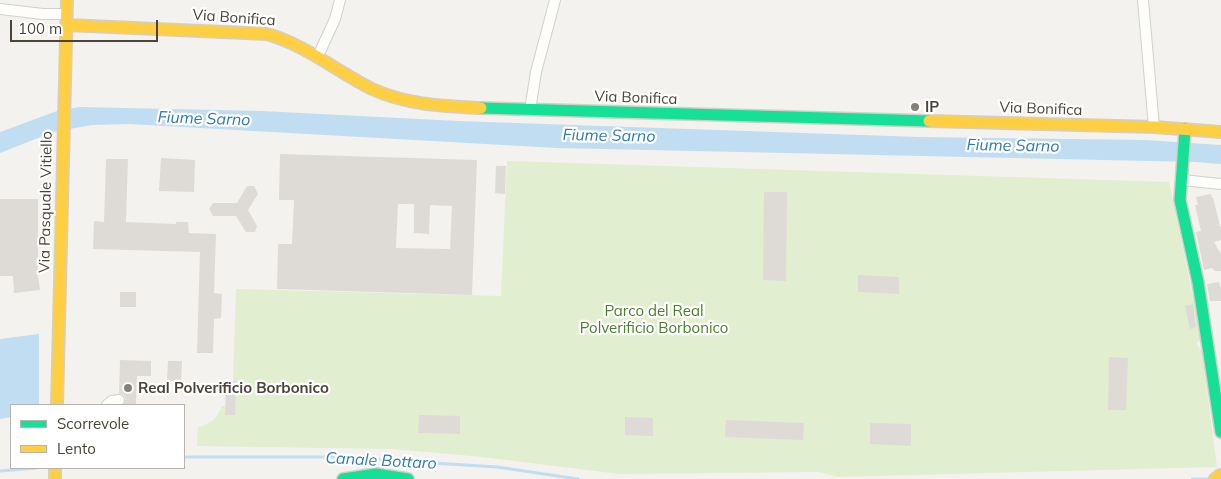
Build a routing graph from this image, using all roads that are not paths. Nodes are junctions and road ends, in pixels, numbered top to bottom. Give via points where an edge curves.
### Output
1 (67, 0) edge
2 (340, 0) edge
3 (555, 0) edge
4 (1143, 0) edge
5 (0, 9) edge
6 (67, 20) junction
7 (318, 56) junction
8 (530, 110) junction
9 (1154, 127) junction
10 (1221, 132) edge
11 (1184, 133) junction
12 (1182, 176) junction
13 (1221, 184) edge
14 (119, 400) dead end
15 (57, 404) edge
16 (108, 404) edge
17 (1221, 432) edge
18 (1221, 475) edge
19 (343, 479) edge
20 (408, 479) edge
21 (1216, 479) edge
22 (1220, 479) edge

1 - 6 main road, Via Pasquale Vitiello
2 - 7 street via 336,19
3 - 8 street via 536,72
4 - 9 street
5 - 6 street
6 - 7 main road, Via Bonifica via 267,34 300,45
6 - 15 main road, Via Pasquale Vitiello
7 - 8 main road, Via Bonifica via 365,85 398,99 435,106
8 - 9 main road, Via Bonifica
9 - 11 main road, Via Bonifica
10 - 11 main road, Via Bonifica
11 - 12 main road
12 - 13 street
12 - 17 main road via 1180,200 1198,282
14 - 16 street
18 - 21 main road
18 - 22 main road
19 - 20 main road via 376,474

